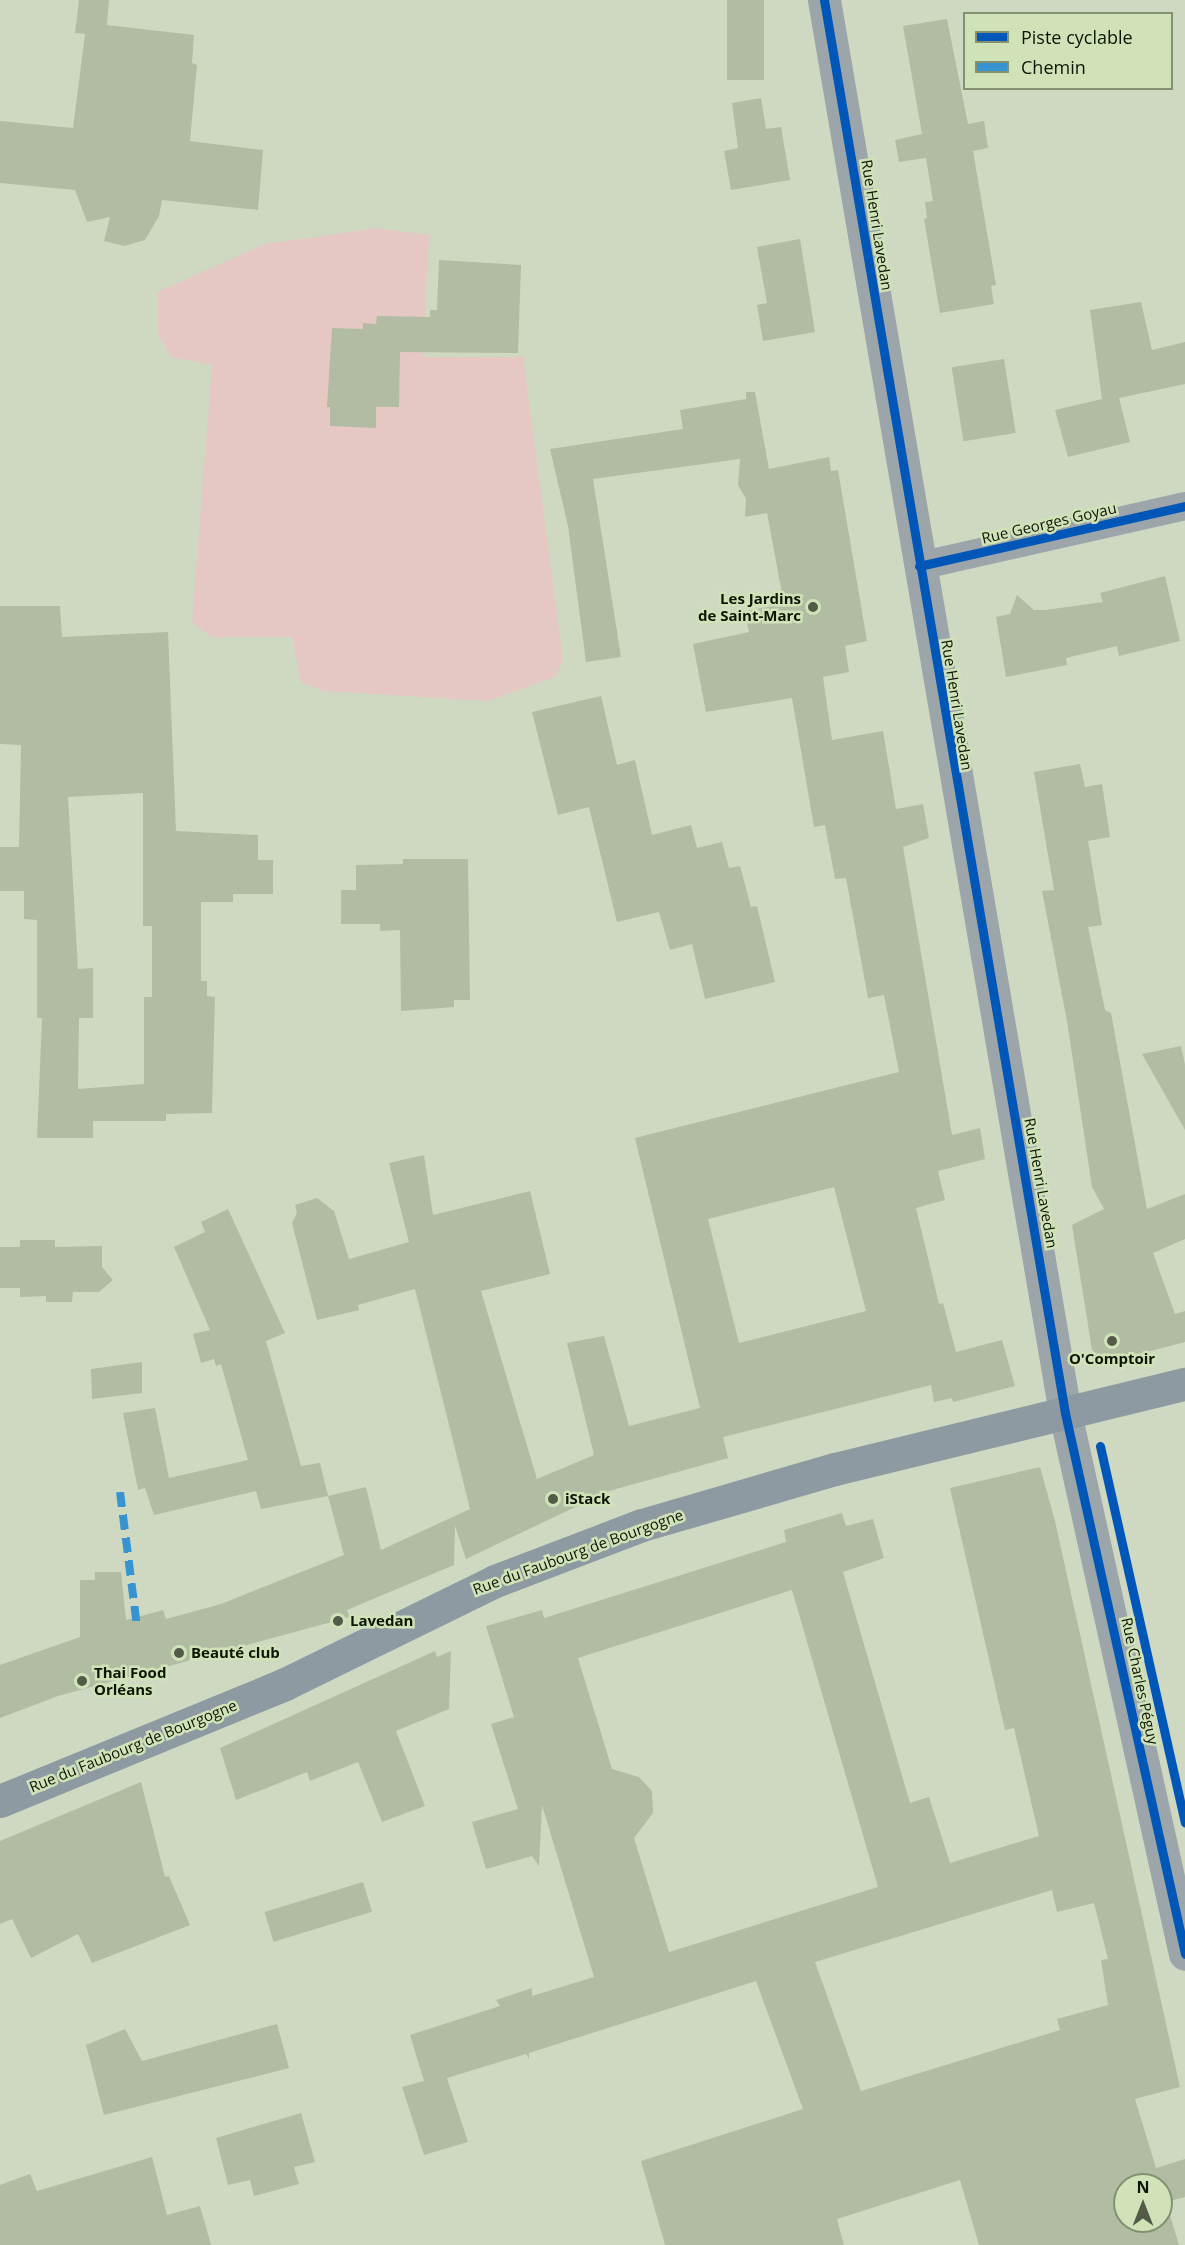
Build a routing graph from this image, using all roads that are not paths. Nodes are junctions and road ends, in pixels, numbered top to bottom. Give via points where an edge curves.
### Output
1 (824, 0) edge
2 (1185, 506) edge
3 (919, 566) junction
4 (1185, 1384) edge
5 (1065, 1413) junction
6 (0, 1801) edge
7 (1185, 1954) edge

1 - 3 street, Rue Henri Lavedan
2 - 3 street, Rue Georges Goyau
3 - 5 street, Rue Henri Lavedan
4 - 5 main road, Rue du Faubourg de Bourgogne
5 - 6 main road, Rue du Faubourg de Bourgogne via 835,1469 642,1525 495,1581 285,1684
5 - 7 street, Rue Charles Péguy

